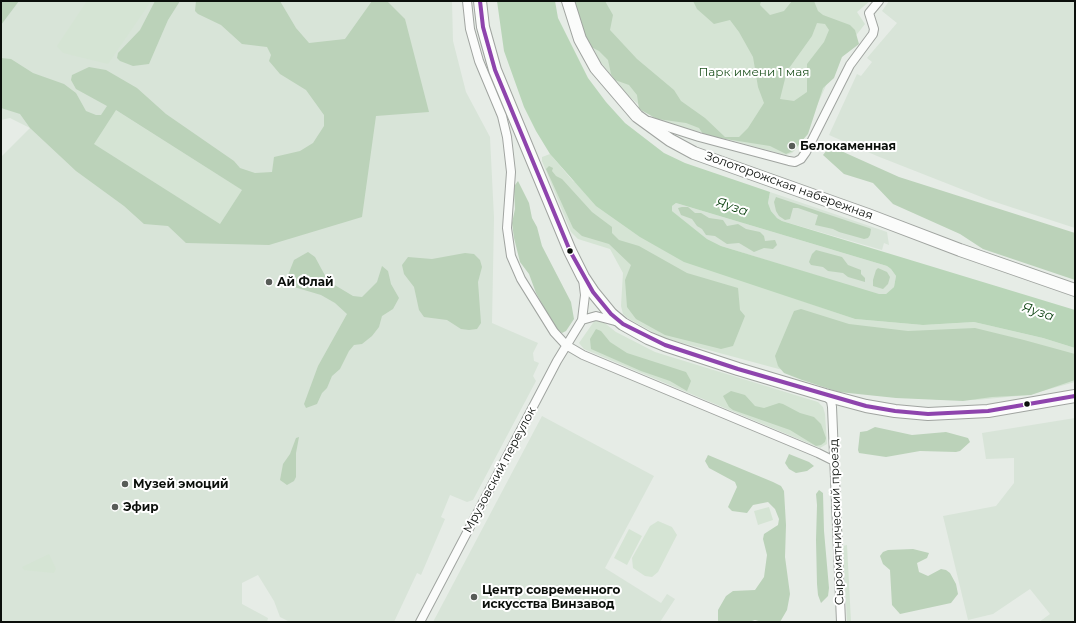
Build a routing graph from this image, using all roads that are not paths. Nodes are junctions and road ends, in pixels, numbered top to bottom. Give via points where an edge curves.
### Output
1 (467, 1) edge
2 (480, 1) edge
3 (568, 1) edge
4 (879, 1) edge
5 (637, 116) junction
6 (699, 137) junction
7 (694, 153) junction
8 (583, 277) junction
9 (1075, 290) edge
10 (582, 320) junction
11 (624, 324) junction
12 (566, 345) junction
13 (825, 395) junction
14 (1075, 396) edge
15 (846, 401) junction
16 (833, 423) junction
17 (834, 461) junction
18 (420, 622) edge
19 (841, 622) edge

1 - 12 street via 470,29 479,61 502,116 507,137 511,172 507,228 511,256 539,311
2 - 8 main road via 486,40 495,70
3 - 5 main road, Золоторожская набережная via 580,39 596,68
4 - 6 street via 869,13 873,34 850,65 801,159 789,161
5 - 6 street
5 - 7 main road, Золоторожская набережная via 670,140
6 - 7 street via 694,138 690,144
7 - 9 main road, Золоторожская набережная
8 - 10 street, Мрузовский переулок
8 - 11 main road via 603,304
10 - 11 street via 603,316
10 - 12 street, Мрузовский переулок
11 - 13 main road via 665,345
12 - 17 street via 583,355
12 - 18 street, Мрузовский переулок
13 - 15 main road
13 - 16 street, Сыромятнический проезд via 831,401
14 - 15 main road via 988,412 955,414 895,411
15 - 16 street, Сыромятнический проезд via 837,411
16 - 17 street, Сыромятнический проезд
17 - 19 street, Сыромятнический проезд

